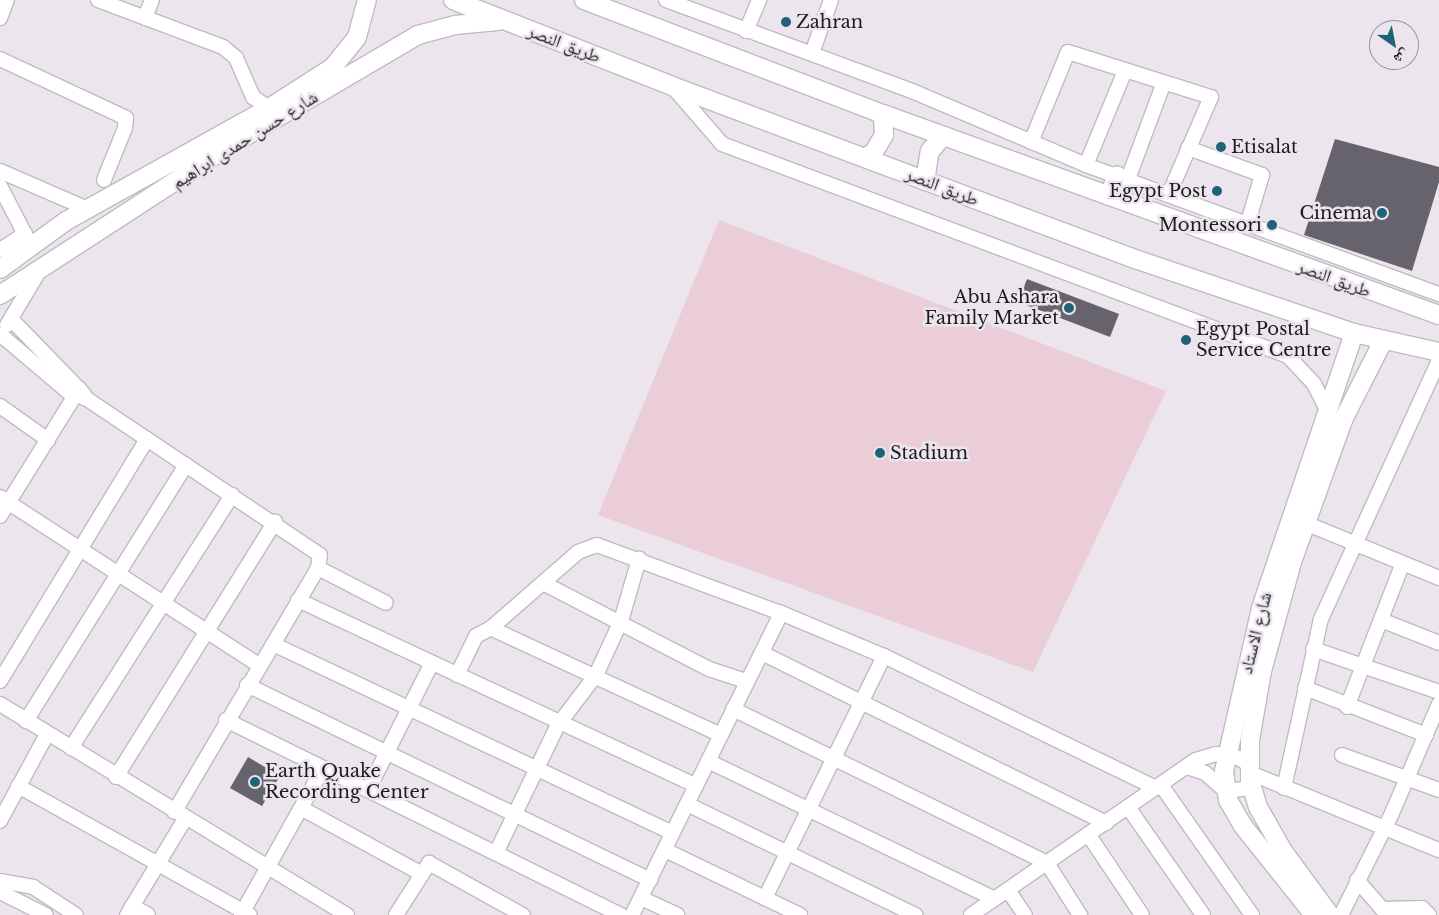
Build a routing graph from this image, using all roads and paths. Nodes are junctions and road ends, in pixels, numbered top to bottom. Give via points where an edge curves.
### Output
1 (7, 0) edge
2 (98, 0) edge
3 (152, 0) edge
4 (367, 0) edge
5 (453, 0) edge
6 (584, 0) edge
7 (666, 0) edge
8 (759, 0) edge
9 (831, 0) edge
10 (690, 4) edge
11 (0, 18) edge
12 (145, 18) junction
13 (505, 21) junction
14 (746, 31) junction
15 (812, 53) junction
16 (0, 59) edge
17 (1125, 71) junction
18 (1164, 82) junction
19 (672, 86) junction
20 (269, 108) junction
21 (883, 114) junction
22 (236, 134) junction
23 (943, 136) junction
24 (1031, 142) junction
25 (1188, 148) junction
26 (865, 158) junction
27 (1086, 165) junction
28 (0, 171) edge
29 (1123, 177) junction
30 (104, 180) dead end
31 (925, 181) junction
32 (0, 186) edge
33 (1169, 194) junction
34 (1109, 196) junction
35 (88, 209) junction
36 (1248, 222) junction
37 (102, 232) junction
38 (27, 239) junction
39 (0, 250) edge
40 (0, 270) edge
41 (38, 273) junction
42 (1439, 294) edge
43 (0, 296) edge
44 (1439, 315) edge
45 (10, 319) junction
46 (1354, 333) junction
47 (0, 336) edge
48 (1383, 341) junction
49 (1439, 352) edge
50 (1439, 360) edge
51 (81, 395) junction
52 (0, 406) edge
53 (1328, 411) junction
54 (147, 439) junction
55 (48, 440) junction
56 (186, 465) junction
57 (232, 495) junction
58 (4, 499) edge
59 (0, 516) edge
60 (275, 522) junction
61 (1305, 523) junction
62 (1357, 546) junction
63 (80, 549) junction
64 (639, 558) junction
65 (1402, 565) junction
66 (318, 568) junction
67 (118, 574) junction
68 (1439, 578) edge
69 (543, 583) junction
70 (298, 600) junction
71 (163, 603) junction
72 (386, 603) dead end
73 (781, 613) junction
74 (1381, 620) junction
75 (621, 621) junction
76 (491, 628) junction
77 (207, 632) junction
78 (1439, 643) edge
79 (272, 644) junction
80 (1313, 648) junction
81 (762, 653) junction
82 (884, 656) junction
83 (432, 663) junction
84 (1364, 664) junction
85 (259, 666) junction
86 (596, 674) junction
87 (458, 675) junction
88 (0, 681) edge
89 (747, 681) junction
90 (247, 685) junction
91 (1305, 688) junction
92 (1439, 692) edge
93 (860, 701) junction
94 (0, 704) edge
95 (1439, 704) edge
96 (1347, 707) junction
97 (733, 709) junction
98 (408, 710) junction
99 (226, 720) junction
100 (26, 721) junction
101 (558, 725) junction
102 (1431, 731) edge
103 (47, 734) junction
104 (720, 735) junction
105 (71, 748) junction
106 (387, 753) junction
107 (1226, 755) junction
108 (1342, 755) dead end
109 (833, 757) junction
110 (708, 761) junction
111 (1187, 767) junction
112 (323, 768) junction
113 (536, 770) junction
114 (1250, 775) junction
115 (116, 777) junction
116 (1408, 779) junction
117 (18, 786) junction
118 (696, 786) junction
119 (1159, 786) junction
120 (1284, 788) junction
121 (368, 790) junction
122 (1439, 790) edge
123 (1226, 791) junction
124 (686, 804) junction
125 (1128, 807) junction
126 (301, 808) junction
127 (808, 808) junction
128 (516, 815) junction
129 (179, 816) junction
130 (0, 821) edge
131 (1106, 823) junction
132 (1384, 826) junction
133 (672, 833) junction
134 (1088, 834) junction
135 (665, 850) junction
136 (1439, 850) edge
137 (786, 852) junction
138 (496, 853) junction
139 (1047, 863) junction
140 (158, 864) junction
141 (267, 870) junction
142 (420, 873) junction
143 (650, 880) junction
144 (1357, 880) junction
145 (0, 881) edge
146 (1008, 890) junction
147 (0, 892) edge
148 (641, 898) junction
149 (765, 898) junction
150 (995, 899) junction
151 (130, 911) edge
152 (245, 914) edge
153 (46, 915) edge
154 (76, 915) edge
155 (148, 915) edge
156 (347, 915) edge
157 (396, 915) edge
158 (523, 915) edge
159 (621, 915) edge
160 (632, 915) edge
161 (677, 915) edge
162 (800, 915) edge
163 (916, 915) edge
164 (971, 915) edge
165 (1025, 915) edge
166 (1080, 915) edge
167 (1142, 915) edge
168 (1203, 915) edge
169 (1252, 915) edge
170 (1314, 915) edge
171 (1330, 915) edge
172 (1342, 915) edge
173 (1429, 915) edge

1 - 11 street
2 - 12 street
3 - 12 street
4 - 20 main road, شارع حسن حمدى ابراهيم via 364,19 347,53 333,67
5 - 13 main road, طريق النصر
6 - 21 main road, طريق النصر
7 - 10 street
8 - 14 street
9 - 15 street
10 - 14 street
12 - 20 street via 223,47 236,58 253,97
13 - 19 main road, طريق النصر
13 - 22 main road, شارع حسن حمدى ابراهيم via 455,24 418,35
14 - 15 street
15 - 24 street
16 - 30 street via 126,118
17 - 18 street
17 - 24 street via 1073,53 1065,54
17 - 27 street
18 - 25 street via 1210,97
18 - 29 street
19 - 26 main road, طريق النصر
19 - 53 street via 722,144 1288,356 1314,384
20 - 22 main road, شارع حسن حمدى ابراهيم
21 - 23 main road, طريق النصر
21 - 26 main road via 884,135 874,152
22 - 35 main road, شارع حسن حمدى ابراهيم
22 - 37 main road, شارع حسن حمدى ابراهيم
23 - 31 main road via 930,151
23 - 34 main road, طريق النصر
24 - 27 street
25 - 33 street
25 - 36 street via 1262,175 1262,186
26 - 31 main road, طريق النصر
27 - 29 street
28 - 35 street
29 - 33 street
29 - 34 main road
31 - 46 main road, طريق النصر via 1138,260
32 - 38 street
33 - 36 street
34 - 44 main road, طريق النصر
35 - 37 main road via 100,213
35 - 38 main road, شارع حسن حمدى ابراهيم
36 - 42 street
37 - 41 main road, شارع حسن حمدى ابراهيم
38 - 39 street
38 - 40 main road, شارع حسن حمدى ابراهيم
41 - 43 main road, شارع حسن حمدى ابراهيم
41 - 45 street
45 - 47 street
45 - 51 street
46 - 48 main road, طريق النصر
46 - 53 main road, شارع الاستاد
47 - 51 street
48 - 49 main road, طريق النصر
48 - 61 main road, شارع الاستاد via 1344,420
50 - 62 street
51 - 54 street
51 - 55 street
52 - 55 street
53 - 107 main road, شارع الاستاد via 1261,608
54 - 56 street
54 - 63 street
55 - 58 street
56 - 57 street
56 - 67 street
57 - 60 street
57 - 71 street
58 - 59 street
58 - 63 street
60 - 66 street via 318,552
60 - 77 street
61 - 62 street
61 - 114 main road, شارع الاستاد via 1262,671
62 - 65 street
62 - 80 street via 1322,619
63 - 67 street
63 - 88 street
64 - 69 street via 597,545 588,546
64 - 73 street
64 - 75 street
65 - 68 street
65 - 74 street
66 - 70 street
66 - 72 street
67 - 71 street
67 - 100 street
69 - 75 street
69 - 76 street
70 - 79 street
70 - 83 street
71 - 77 street
71 - 105 street
73 - 81 street
73 - 82 street
74 - 78 street
74 - 84 street
75 - 86 street
75 - 89 street via 709,669
76 - 86 street
76 - 87 street via 476,636
77 - 85 street
77 - 115 street
79 - 85 street
79 - 98 street
80 - 84 street
80 - 91 street
81 - 89 street
81 - 93 street
82 - 93 street
82 - 119 street
83 - 87 street
83 - 98 street
84 - 92 street
84 - 96 street
85 - 90 street
86 - 101 street
86 - 104 street
87 - 101 street
89 - 97 street
90 - 99 street
90 - 106 street
91 - 96 street
91 - 120 street
93 - 109 street
93 - 131 street
94 - 100 street
95 - 102 street
96 - 102 street
97 - 104 street
97 - 109 street
98 - 106 street
98 - 113 street
99 - 112 street
99 - 129 street
100 - 103 street
101 - 113 street
101 - 118 street
102 - 116 street
103 - 105 street
103 - 117 street
104 - 110 street
105 - 115 street
106 - 121 street
106 - 128 street
107 - 111 street via 1207,755
107 - 114 street
107 - 123 main road, شارع الاستاد
108 - 116 street
109 - 127 street
109 - 139 street
110 - 118 street
110 - 127 street
111 - 119 street
111 - 123 street via 1205,773
112 - 121 street
112 - 126 street
113 - 128 street
113 - 133 street
114 - 120 street
114 - 123 street
114 - 171 main road, شارع الاستاد via 1270,831
115 - 129 street
116 - 122 street
116 - 132 street
117 - 130 street
117 - 140 street
118 - 124 street
119 - 125 street
119 - 169 street
120 - 132 street
121 - 138 street
123 - 170 main road, شارع الاستاد via 1243,826
124 - 133 street
124 - 137 street
125 - 131 street
125 - 168 street
126 - 141 street
126 - 142 street
127 - 137 street
127 - 150 street
128 - 138 street
128 - 143 street
129 - 140 street
129 - 141 street
131 - 134 street
132 - 136 street
132 - 144 street
133 - 135 street
134 - 139 street
134 - 167 street
135 - 143 street
135 - 149 street
137 - 149 street
137 - 163 street
138 - 159 street
139 - 146 street
139 - 166 street
140 - 151 street
140 - 152 street
141 - 152 street
141 - 156 street
142 - 157 street
142 - 158 street via 426,864 432,864
143 - 148 street
144 - 172 street
144 - 173 street via 1382,909 1422,908
145 - 154 street via 33,887
146 - 150 street
146 - 165 street
147 - 153 street
148 - 160 street
148 - 161 street
149 - 162 street
150 - 164 street
151 - 155 street

